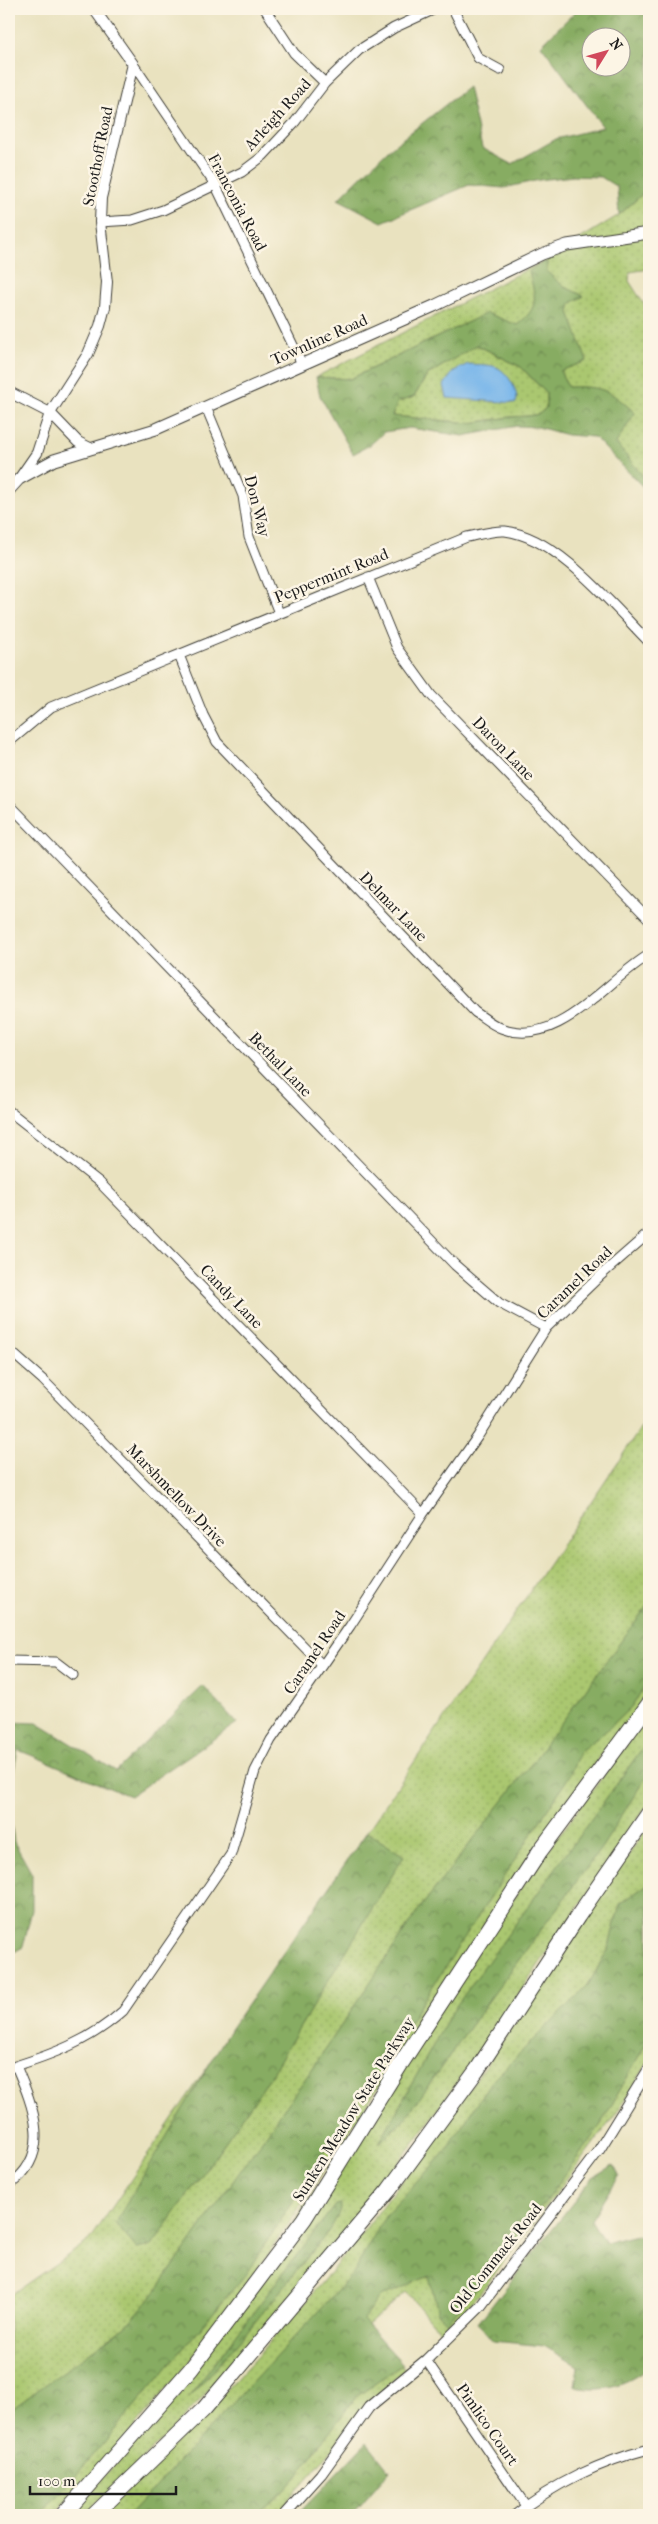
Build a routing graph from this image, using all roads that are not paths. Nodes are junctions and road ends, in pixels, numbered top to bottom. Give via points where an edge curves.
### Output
1 (94, 9) edge
2 (265, 9) edge
3 (435, 9) edge
4 (453, 9) edge
5 (133, 64) junction
6 (500, 70) dead end
7 (325, 84) junction
8 (216, 186) junction
9 (100, 222) junction
10 (649, 233) edge
11 (302, 364) junction
12 (9, 392) edge
13 (206, 407) junction
14 (50, 413) junction
15 (90, 448) junction
16 (19, 479) junction
17 (9, 490) edge
18 (368, 577) junction
19 (279, 613) junction
20 (649, 642) edge
21 (179, 655) junction
22 (9, 742) edge
23 (9, 804) edge
24 (649, 919) edge
25 (649, 955) edge
26 (9, 1111) edge
27 (649, 1233) edge
28 (546, 1328) junction
29 (9, 1350) edge
30 (423, 1514) junction
31 (9, 1661) edge
32 (322, 1665) junction
33 (73, 1675) dead end
34 (649, 1704) edge
35 (649, 1813) edge
36 (12, 2067) edge
37 (649, 2068) edge
38 (9, 2185) edge
39 (426, 2360) junction
40 (649, 2449) edge
41 (526, 2506) junction
42 (63, 2515) edge
43 (94, 2515) edge
44 (284, 2515) edge
45 (515, 2515) edge

1 - 5 street
2 - 7 street via 294,54
3 - 7 street, Arleigh Road via 375,38
4 - 6 street via 478,58
5 - 8 street, Franconia Road
5 - 9 street, Stoothoff Road via 102,198
7 - 8 street, Arleigh Road via 263,156
8 - 9 street, Arleigh Road via 132,220
8 - 11 street, Franconia Road
9 - 14 street, Stoothoff Road via 107,282 105,307 88,354
10 - 11 main road, Townline Road via 567,245 550,251
11 - 13 main road, Townline Road
12 - 14 street
13 - 15 main road, Townline Road via 156,429
13 - 19 street, Don Way via 243,496 249,537
14 - 15 street via 78,442
14 - 16 street, Stoothoff Road via 37,453
15 - 16 main road, Townline Road via 54,460
16 - 17 main road, Townline Road
18 - 19 street, Peppermint Road
18 - 20 street, Peppermint Road via 467,537 504,531 532,538 566,560
18 - 24 street, Daron Lane via 397,648 431,695
19 - 21 street, Peppermint Road
21 - 22 street, Peppermint Road via 51,707
21 - 25 street, Delmar Lane via 203,715 222,748 475,1012 502,1028 525,1032 545,1029 571,1017 632,965
23 - 28 street, Bethal Lane via 455,1265 499,1303
26 - 30 street, Candy Lane via 99,1182
27 - 28 street, Caramel Road
28 - 30 street, Caramel Road via 478,1436
29 - 32 street, Marshmellow Drive via 50,1386
30 - 32 street, Caramel Road
31 - 33 street via 56,1662
32 - 36 street, Caramel Road via 254,1771 231,1854 123,2011 84,2040
34 - 42 highway, Sunken Meadow State Parkway via 540,1851 304,2219 191,2369
35 - 43 highway via 477,2070 389,2190 204,2409
36 - 38 street via 37,2126 30,2163
37 - 39 street, Old Commack Road via 599,2150 516,2260 480,2307
39 - 41 street, Pimlico Court
39 - 44 street, Old Commack Road via 369,2407 321,2474
40 - 41 street via 578,2475
41 - 45 street

